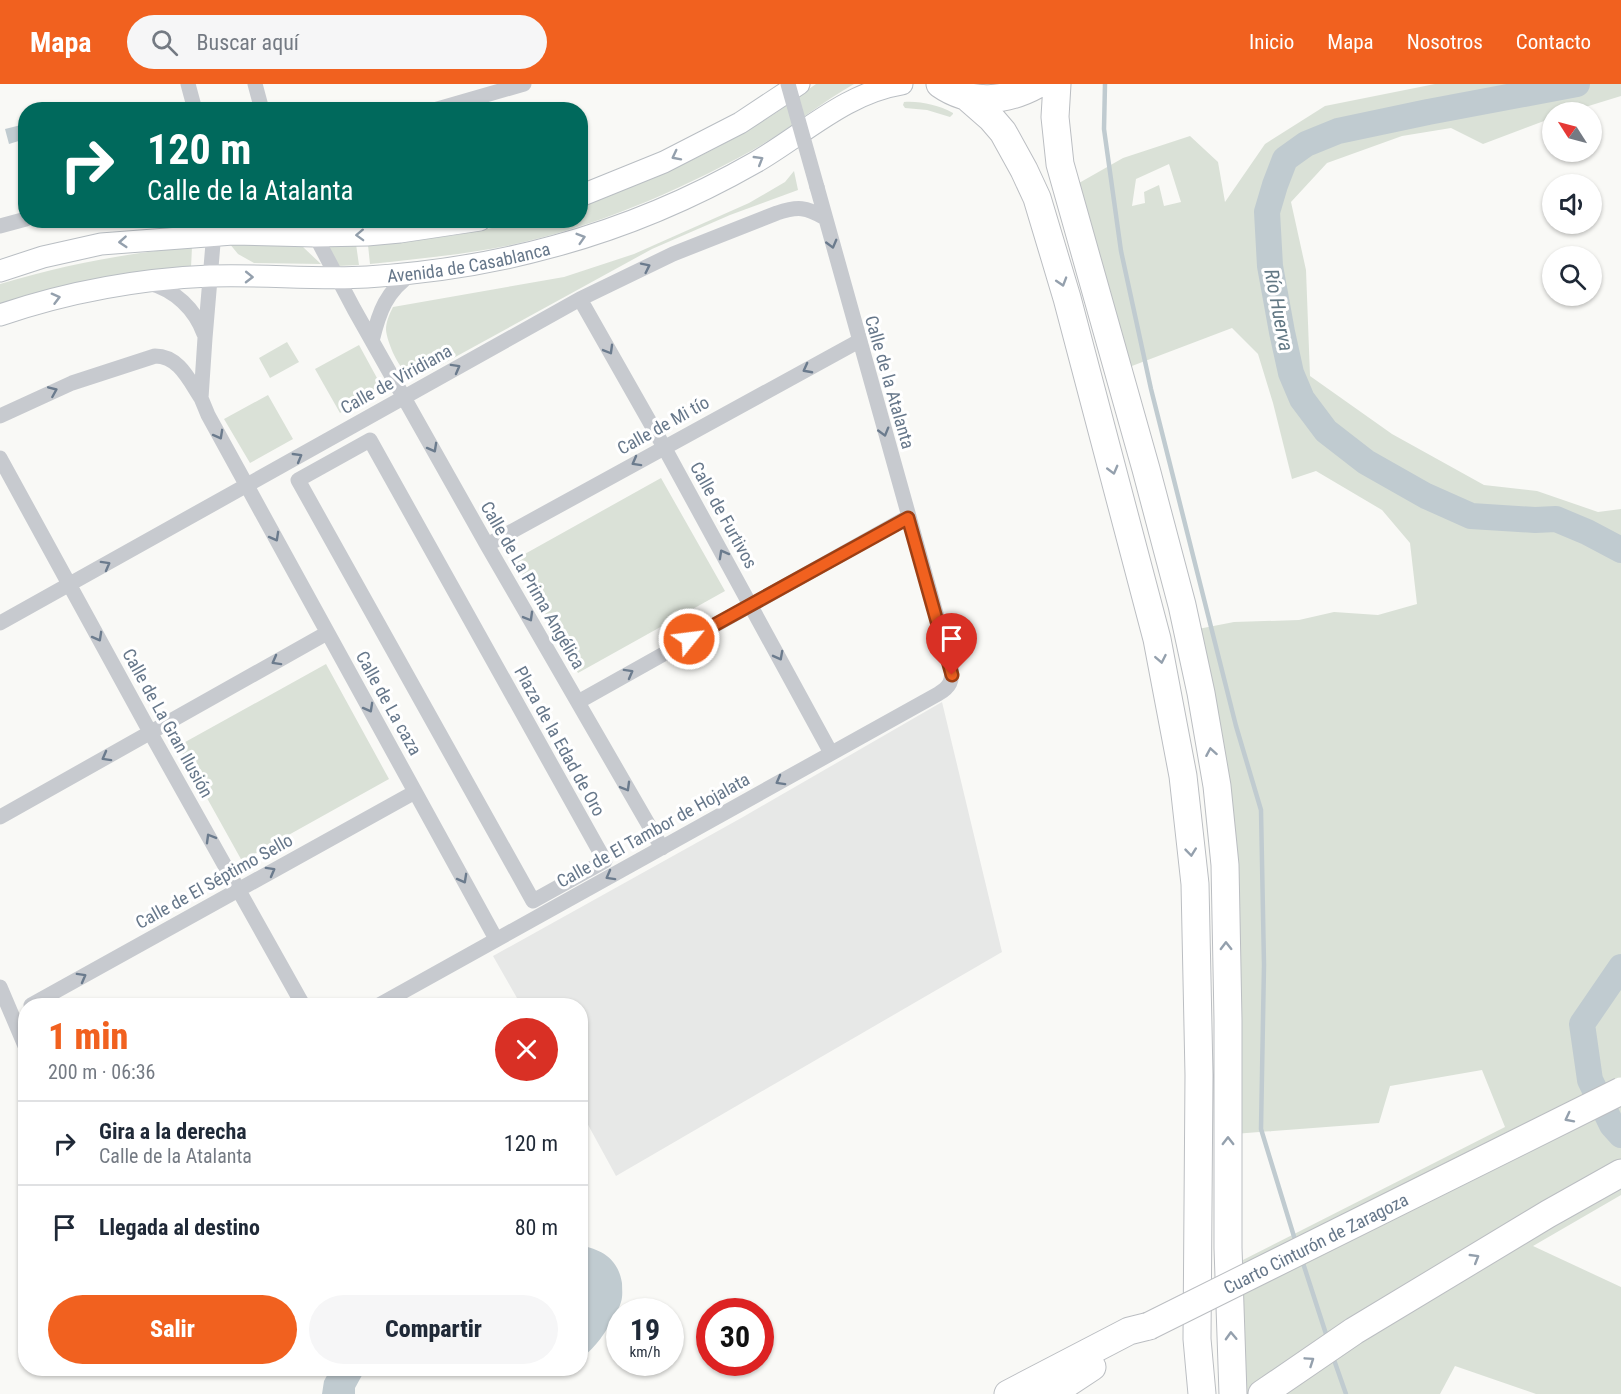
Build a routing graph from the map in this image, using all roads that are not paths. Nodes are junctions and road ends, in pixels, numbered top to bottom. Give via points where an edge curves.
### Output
1 (188, 84) edge
2 (255, 84) edge
3 (524, 84) edge
4 (788, 84) edge
5 (799, 84) edge
6 (902, 84) edge
7 (940, 84) edge
8 (1038, 84) edge
9 (1058, 84) edge
10 (967, 97) junction
11 (193, 102) edge
12 (260, 102) edge
13 (462, 102) edge
14 (588, 193) edge
15 (825, 218) junction
16 (18, 221) edge
17 (0, 226) edge
18 (181, 228) edge
19 (215, 228) edge
20 (311, 228) edge
21 (427, 228) edge
22 (168, 239) junction
23 (0, 271) edge
24 (413, 273) junction
25 (211, 276) junction
26 (338, 278) junction
27 (143, 282) junction
28 (580, 299) junction
29 (0, 315) edge
30 (205, 338) junction
31 (372, 341) junction
32 (859, 341) junction
33 (405, 397) junction
34 (201, 398) junction
35 (0, 416) edge
36 (664, 447) junction
37 (0, 458) edge
38 (298, 480) joint
39 (247, 486) junction
40 (908, 518) junction
41 (487, 545) junction
42 (69, 586) junction
43 (751, 605) junction
44 (0, 623) edge
45 (327, 633) junction
46 (946, 689) joint
47 (578, 702) junction
48 (150, 732) junction
49 (831, 753) junction
50 (415, 792) junction
51 (0, 817) edge
52 (662, 848) junction
53 (239, 889) junction
54 (496, 939) junction
55 (0, 987) edge
56 (44, 998) edge
57 (299, 998) edge
58 (391, 998) edge
59 (18, 1011) edge
60 (1621, 1091) edge
61 (1621, 1173) edge
62 (1149, 1326) junction
63 (1008, 1394) edge
64 (1051, 1394) edge
65 (1202, 1394) edge
66 (1233, 1394) edge
67 (1262, 1394) edge

1 - 11 street
2 - 12 street
3 - 13 street
4 - 15 street, Calle de la Atalanta, bridge
5 -> 14 main road via 740,123 674,157
24 -> 6 main road, Avenida de Casablanca via 491,262 618,226 731,177 851,101
7 - 10 highway
8 - 10 highway via 1004,98
66 -> 9 highway via 1224,865 1217,786 1182,605 1060,164 1055,117
10 -> 65 highway via 1003,132 1037,198 1157,639 1183,776 1195,884 1199,1075 1197,1339
28 -> 15 street, Calle de Viridiana via 674,254 789,209 805,208
15 -> 32 street, Calle de la Atalanta
16 - 17 street
18 - 22 street
19 - 20 main road, Avenida de Casablanca via 262,234
19 - 22 main road, Avenida de Casablanca
19 - 25 street
21 -> 20 main road, Avenida de Casablanca via 400,232
20 - 26 street, Calle de La Prima Angélica
22 -> 23 main road, Avenida de Casablanca via 101,244
24 - 26 main road, Avenida de Casablanca
24 - 31 street via 382,307
25 -> 26 main road, Avenida de Casablanca
25 - 27 main road, Avenida de Casablanca
25 - 30 street
26 - 31 street, Calle de La Prima Angélica
29 -> 27 main road, Avenida de Casablanca via 63,296
27 - 30 street via 178,296 194,314
33 -> 28 street, Calle de Viridiana
28 -> 36 street, Calle de Furtivos
30 - 34 street
31 - 33 street, Calle de La Prima Angélica
32 -> 36 street, Calle de Mi tío
32 -> 40 street, Calle de la Atalanta
39 -> 33 street, Calle de Viridiana
33 -> 41 street, Calle de La Prima Angélica
35 -> 34 street via 72,384 154,356 163,356 179,365
34 -> 39 street
36 -> 41 street, Calle de Mi tío
43 -> 36 street, Calle de Furtivos
37 - 42 street, Calle de La Gran Ilusión
38 - 38 street, Plaza de la Edad de Oro via 370,440 605,861 533,901
42 -> 39 street, Calle de Viridiana
39 -> 45 street, Calle de La caza
40 - 43 street
40 - 46 street, Calle de la Atalanta via 951,667
41 -> 47 street, Calle de La Prima Angélica
42 - 44 street, Calle de Viridiana
42 -> 48 street, Calle de La Gran Ilusión
47 -> 43 street
43 -> 49 street, Calle de Furtivos
45 -> 48 street
45 -> 50 street, Calle de La caza
46 - 49 street, Calle de El Tambor de Hojalata
47 -> 52 street, Calle de La Prima Angélica
48 -> 51 street
53 -> 48 street, Calle de La Gran Ilusión
49 -> 52 street, Calle de El Tambor de Hojalata
53 -> 50 street, Calle de El Séptimo Sello
50 -> 54 street, Calle de La caza
52 -> 54 street, Calle de El Tambor de Hojalata
56 -> 53 street, Calle de El Séptimo Sello
53 - 57 street, Calle de La Gran Ilusión
54 - 58 street, Calle de El Tambor de Hojalata
55 - 59 street
60 -> 62 highway, Cuarto Cinturón de Zaragoza, bridge
67 -> 61 highway via 1354,1331
62 - 63 highway, Cuarto Cinturón de Zaragoza via 1129,1331
62 - 64 highway

